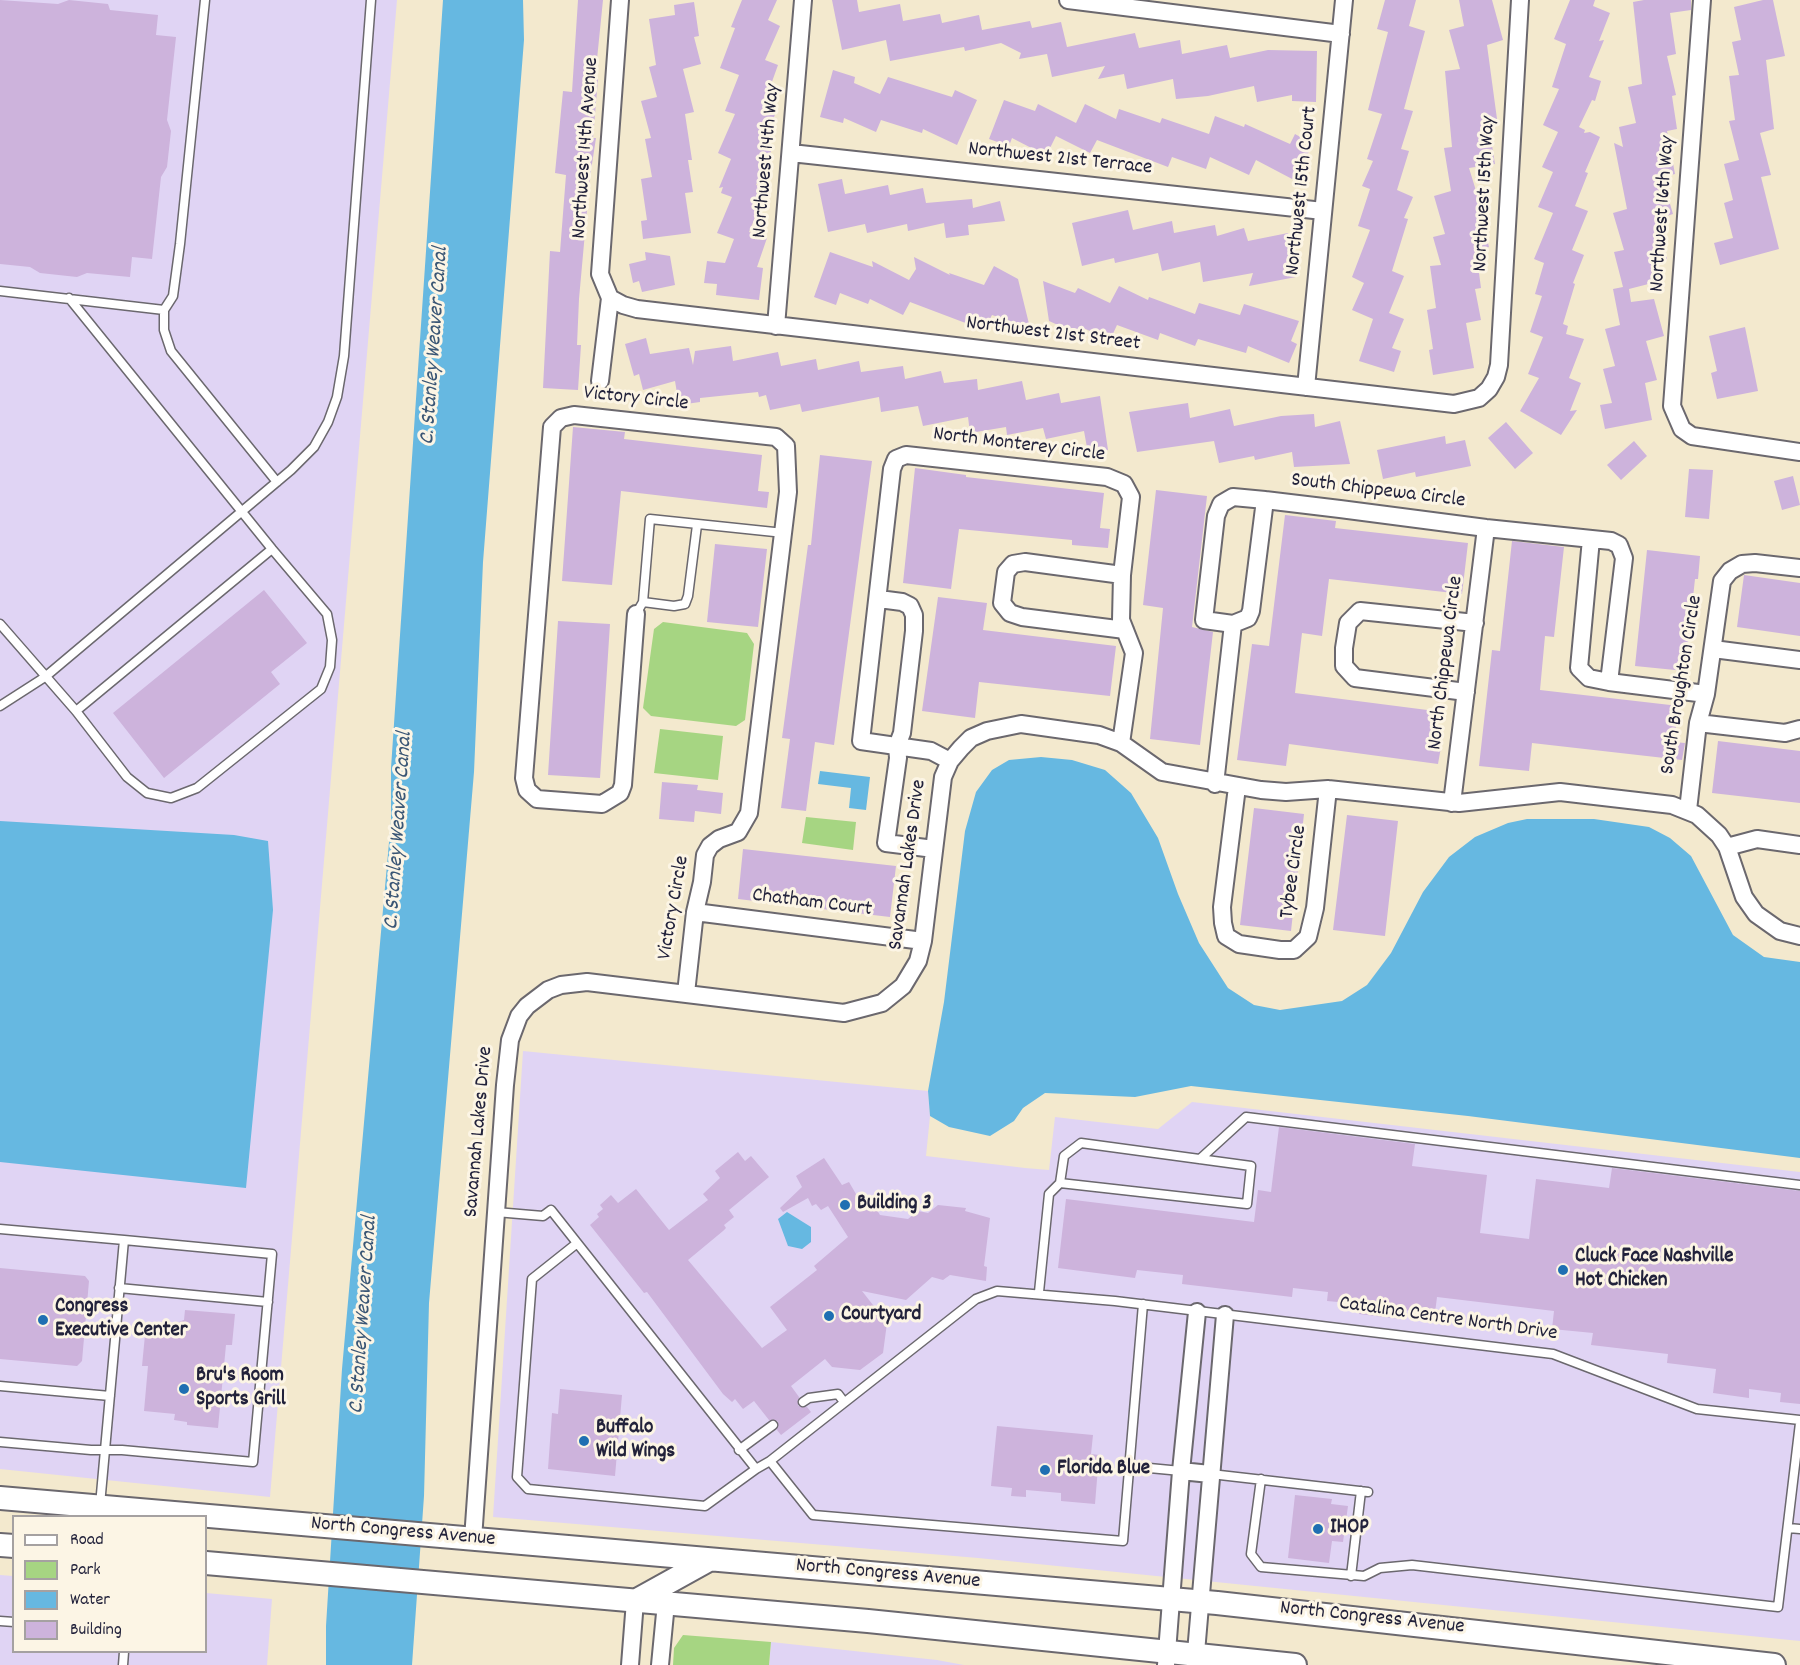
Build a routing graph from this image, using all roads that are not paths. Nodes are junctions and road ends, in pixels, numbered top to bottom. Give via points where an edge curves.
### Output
1 (205, 0) edge
2 (369, 0) edge
3 (620, 0) edge
4 (803, 0) edge
5 (1068, 0) edge
6 (1344, 0) edge
7 (1520, 0) edge
8 (1702, 0) edge
9 (1341, 34) junction
10 (791, 153) junction
11 (1323, 211) junction
12 (0, 291) edge
13 (69, 298) junction
14 (610, 298) junction
15 (164, 310) junction
16 (777, 326) junction
17 (600, 381) dead end
18 (1306, 387) junction
19 (1489, 389) joint
20 (1800, 452) edge
21 (277, 482) junction
22 (1266, 500) junction
23 (242, 511) junction
24 (697, 525) junction
25 (1486, 528) junction
26 (784, 533) junction
27 (1591, 539) junction
28 (272, 549) junction
29 (1800, 568) edge
30 (1122, 575) junction
31 (879, 599) junction
32 (639, 608) junction
33 (0, 624) edge
34 (1233, 624) junction
35 (1475, 624) junction
36 (1125, 630) junction
37 (1713, 649) junction
38 (1800, 660) edge
39 (45, 677) junction
40 (1609, 682) junction
41 (1466, 692) junction
42 (1706, 694) junction
43 (0, 706) edge
44 (76, 711) junction
45 (1698, 723) junction
46 (1800, 729) edge
47 (1121, 743) junction
48 (897, 746) junction
49 (950, 761) junction
50 (1215, 784) junction
51 (1237, 787) junction
52 (1328, 789) junction
53 (1452, 802) junction
54 (1688, 810) junction
55 (1800, 845) edge
56 (1727, 848) junction
57 (934, 849) junction
58 (694, 912) junction
59 (1800, 936) edge
60 (923, 941) junction
61 (686, 993) junction
62 (1200, 1159) junction
63 (1060, 1182) junction
64 (1800, 1185) edge
65 (496, 1212) junction
66 (0, 1229) edge
67 (124, 1240) junction
68 (576, 1244) junction
69 (119, 1288) junction
70 (1039, 1292) junction
71 (268, 1302) junction
72 (1143, 1304) junction
73 (1197, 1312) junction
74 (1225, 1315) junction
75 (0, 1386) edge
76 (110, 1396) junction
77 (803, 1402) dead end
78 (844, 1402) junction
79 (1800, 1422) edge
80 (774, 1425) dead end
81 (0, 1442) edge
82 (105, 1450) junction
83 (739, 1450) junction
84 (770, 1461) junction
85 (1128, 1466) junction
86 (756, 1469) junction
87 (1181, 1471) junction
88 (1210, 1474) junction
89 (1261, 1479) junction
90 (0, 1498) edge
91 (100, 1507) junction
92 (190, 1515) edge
93 (207, 1517) edge
94 (1788, 1528) junction
95 (1800, 1529) edge
96 (473, 1539) junction
97 (709, 1560) junction
98 (207, 1563) edge
99 (1351, 1576) junction
100 (1171, 1599) junction
101 (635, 1601) junction
102 (1199, 1601) junction
103 (666, 1603) junction
104 (1166, 1659) edge
105 (1196, 1661) edge
106 (630, 1665) edge
107 (660, 1665) edge
108 (1295, 1665) edge
109 (1774, 1665) edge

1 - 15 lane via 179,254 173,296
2 - 21 lane via 344,356 337,397 314,447
3 - 14 street, Northwest 14th Avenue via 600,274
4 - 10 street, Northwest 14th Way
5 - 9 street
6 - 9 street, Northwest 15th Court
7 - 19 street, Northwest 15th Way via 1499,365
8 - 20 street, Northwest 16th Way via 1672,406 1682,429 1692,436
9 - 11 street, Northwest 15th Court
10 - 11 street, Northwest 21st Terrace
10 - 16 street, Northwest 14th Way
11 - 18 street, Northwest 15th Court
12 - 13 lane
13 - 15 lane
13 - 23 lane
14 - 16 street, Northwest 21st Street via 637,309
14 - 17 street
15 - 21 lane via 164,330 171,351
16 - 18 street, Northwest 21st Street
18 - 19 street, Northwest 21st Street via 1454,404 1479,398
21 - 23 lane
22 - 25 street, South Chippewa Circle
22 - 34 street, South Chippewa Circle via 1251,611 1248,618
22 - 34 street, South Chippewa Circle via 1233,497 1221,504 1216,516 1204,621
23 - 28 lane
23 - 39 lane
24 - 26 lane
24 - 32 lane via 685,604
24 - 32 lane via 650,519
25 - 27 street, South Chippewa Circle
25 - 35 street, North Chippewa Circle
26 - 32 street, Victory Circle via 788,459 786,446 776,437 574,415 561,418 552,427 524,778 527,790 537,799 602,804 620,793
26 - 58 street, Victory Circle via 749,813 738,832 719,839 705,855
27 - 40 street via 1579,668 1589,678
27 - 40 street, South Chippewa Circle via 1619,545 1624,558
28 - 44 lane
28 - 44 lane via 327,614 332,640 330,667 321,689 196,788 171,798 147,793 127,777
29 - 37 street, South Broughton Circle via 1755,563 1742,564 1730,571 1722,581
30 - 31 street, North Monterey Circle via 1131,497 1124,484 1107,477 906,455 896,459 892,469
30 - 36 street, North Monterey Circle via 1121,620
30 - 36 street via 1025,562 1013,564 1005,572 1002,603 1010,613 1022,616
31 - 48 street via 902,602 910,606 914,615
31 - 48 street via 861,741
33 - 39 lane
34 - 50 street
35 - 41 street, North Chippewa Circle
35 - 41 street via 1360,611 1348,623 1344,648 1344,666 1355,678
36 - 47 street, North Monterey Circle via 1134,653
37 - 38 street
37 - 42 street, South Broughton Circle
39 - 43 lane
39 - 44 lane
40 - 42 street
41 - 53 street, North Chippewa Circle
42 - 45 street, South Broughton Circle
45 - 46 street via 1785,733
45 - 54 street, South Broughton Circle
47 - 49 street, Savannah Lakes Drive via 1080,731 1021,724 971,738
47 - 50 street, Savannah Lakes Drive via 1162,772
48 - 49 street via 931,751
48 - 57 street via 886,843
49 - 57 street, Savannah Lakes Drive via 940,792
50 - 51 street, Savannah Lakes Drive
51 - 52 street, Savannah Lakes Drive via 1286,792
51 - 52 street, Tybee Circle via 1222,907 1226,936 1280,950 1294,950 1308,937 1315,908
52 - 53 street, Savannah Lakes Drive
53 - 54 street, Savannah Lakes Drive via 1560,792
54 - 56 street, Savannah Lakes Drive via 1709,823
55 - 56 street via 1758,839
56 - 59 street, Savannah Lakes Drive via 1750,906 1772,927
57 - 60 street, Savannah Lakes Drive
58 - 60 street, Chatham Court
58 - 61 street, Victory Circle
60 - 61 street, Savannah Lakes Drive via 918,961 903,986 882,1003 856,1011 831,1012
61 - 65 street, Savannah Lakes Drive via 574,983 548,990 527,1006 513,1027 508,1053
62 - 63 lane via 1081,1143 1064,1156
62 - 63 lane via 1251,1166 1247,1204
62 - 64 lane via 1246,1117
63 - 70 lane via 1049,1194
65 - 68 lane via 543,1216 551,1210
65 - 96 street, Savannah Lakes Drive
66 - 67 lane
67 - 69 lane
67 - 71 lane via 272,1254
68 - 83 lane
68 - 86 lane, Catalina Centre North Drive via 532,1279 517,1477 528,1489 705,1506
69 - 71 lane
69 - 76 lane
70 - 72 lane, Catalina Centre North Drive
70 - 78 lane, Catalina Centre North Drive via 997,1291 976,1299
71 - 82 lane via 253,1462
72 - 73 lane, Catalina Centre North Drive
72 - 85 lane
73 - 74 lane, Catalina Centre North Drive
73 - 87 street
74 - 79 lane, Catalina Centre North Drive via 1553,1354 1697,1409
74 - 88 street
75 - 76 lane
76 - 82 lane
77 - 78 lane via 838,1394
78 - 84 lane, Catalina Centre North Drive
79 - 94 lane
80 - 83 lane
81 - 82 lane
82 - 91 lane
83 - 86 lane
84 - 85 lane via 813,1515 1123,1540
84 - 86 lane, Catalina Centre North Drive
85 - 87 lane
87 - 88 street
87 - 100 street
88 - 89 lane
88 - 102 street
89 - 99 lane via 1251,1554 1261,1567
89 - 99 lane via 1364,1491
90 - 91 main road, North Congress Avenue
91 - 92 main road, North Congress Avenue
93 - 96 main road, North Congress Avenue
94 - 95 lane
94 - 99 lane via 1778,1608 1412,1565
96 - 97 main road, North Congress Avenue
97 - 100 main road, North Congress Avenue
97 - 101 main road
98 - 101 main road
100 - 102 main road, North Congress Avenue
100 - 104 street
101 - 103 main road
101 - 106 street
102 - 105 street
102 - 109 main road, North Congress Avenue
103 - 104 main road via 868,1621
103 - 107 street
104 - 105 main road
105 - 108 main road

